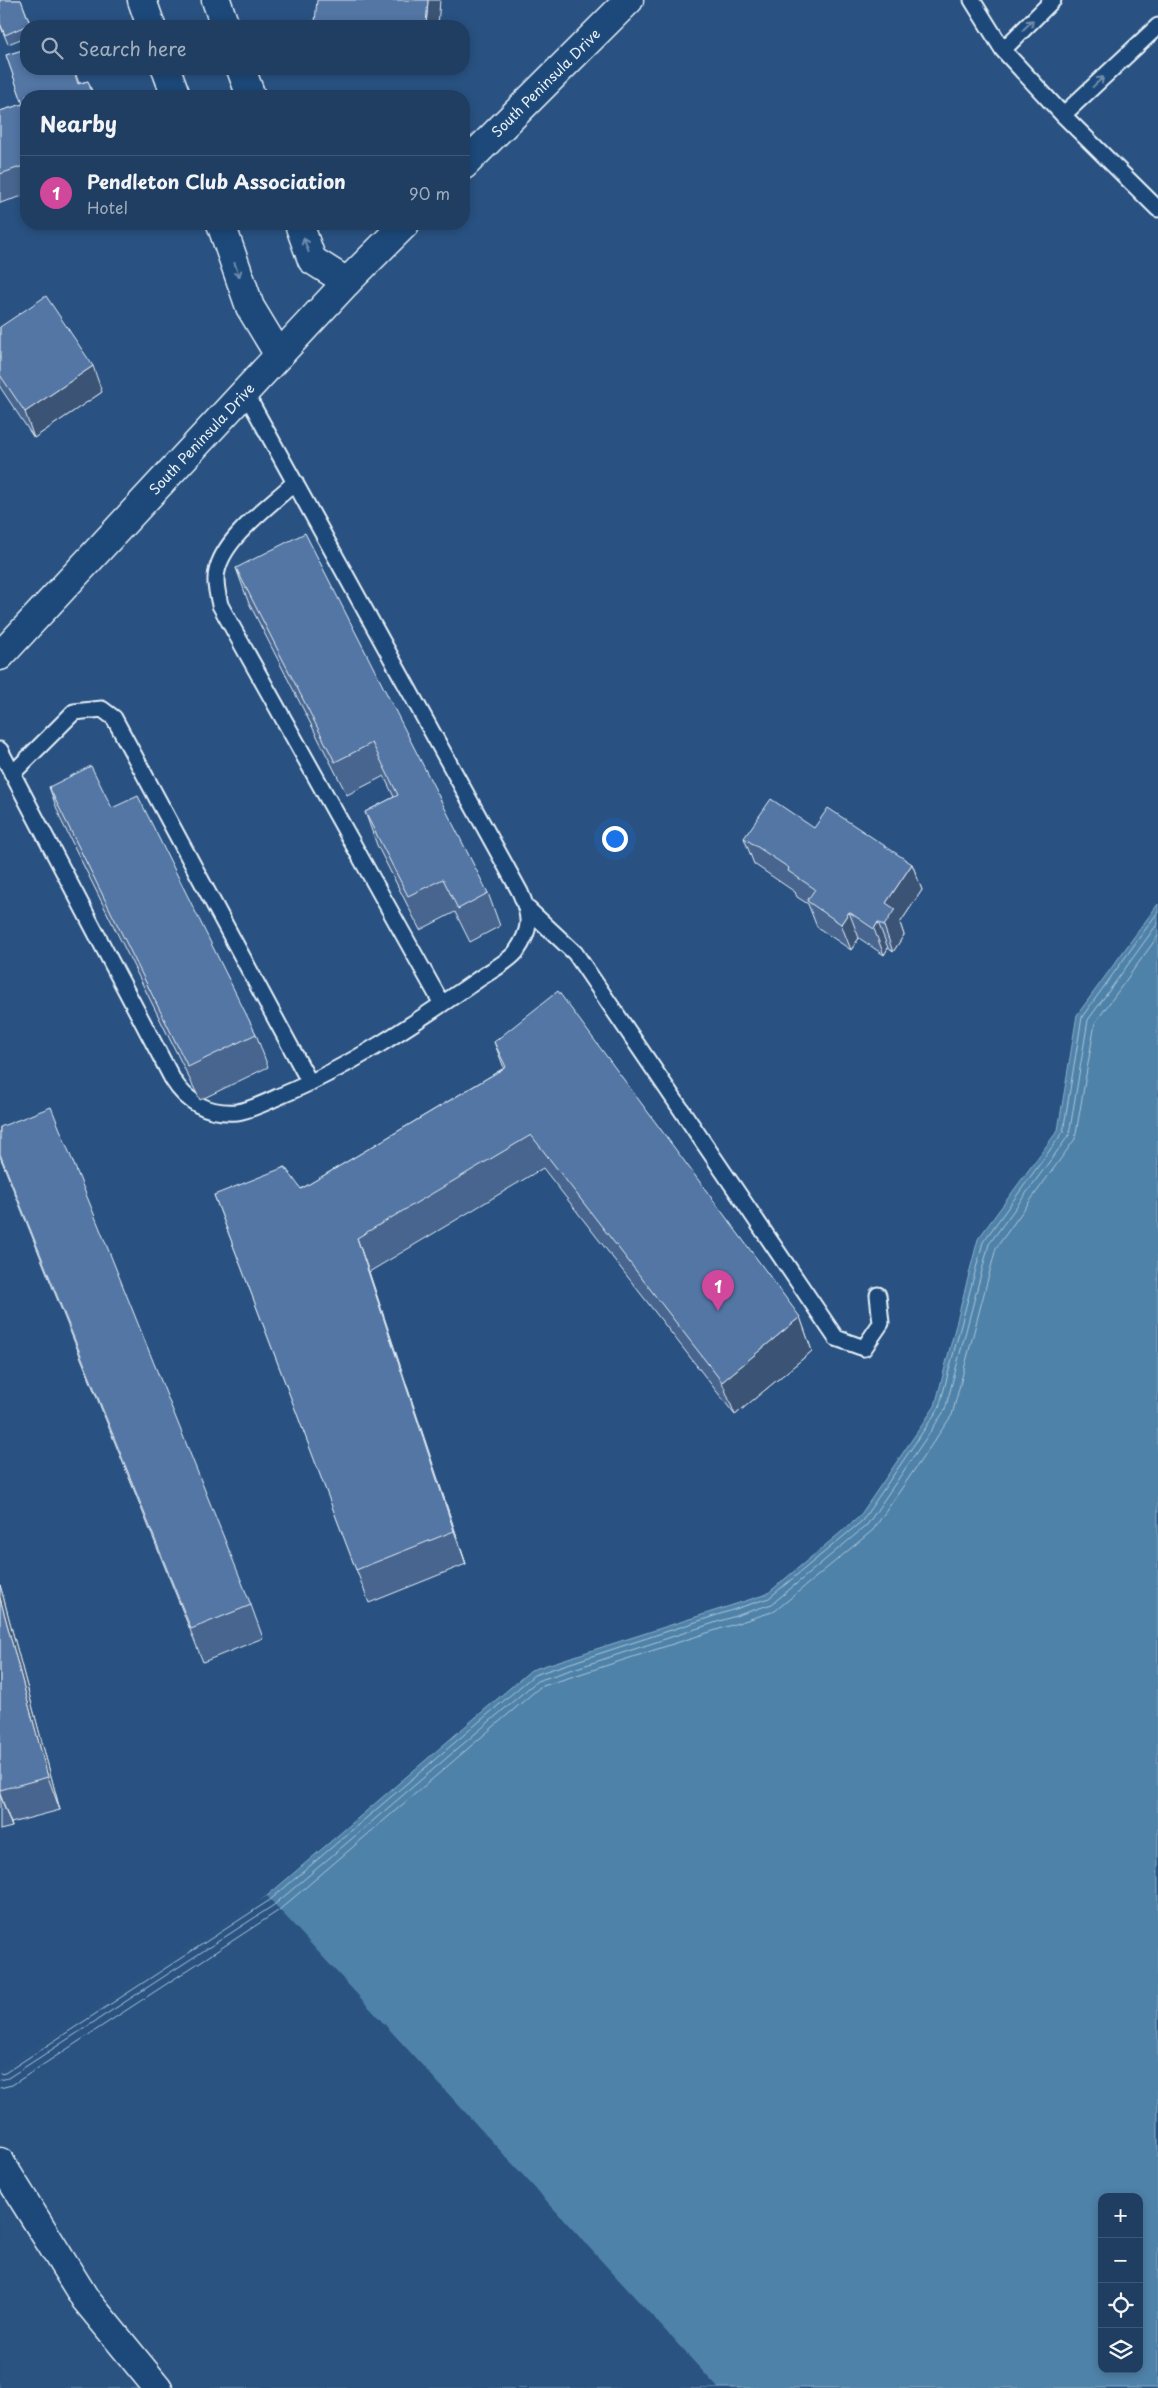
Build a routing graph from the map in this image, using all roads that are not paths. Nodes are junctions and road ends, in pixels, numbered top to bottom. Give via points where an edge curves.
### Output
1 (142, 0) edge
2 (216, 0) edge
3 (629, 0) edge
4 (972, 0) edge
5 (1053, 0) edge
6 (149, 20) edge
7 (224, 20) edge
8 (1158, 26) edge
9 (1003, 50) junction
10 (168, 75) edge
11 (243, 75) edge
12 (174, 90) edge
13 (249, 90) edge
14 (1063, 116) junction
15 (470, 159) edge
16 (1158, 209) edge
17 (223, 230) edge
18 (301, 230) edge
19 (399, 230) edge
20 (347, 282) junction
21 (279, 355) junction
22 (245, 392) junction
23 (295, 482) junction
24 (0, 656) edge
25 (0, 750) edge
26 (12, 774) junction
27 (527, 908) junction
28 (442, 1004) junction
29 (310, 1083) junction
30 (878, 1295) dead end
31 (0, 2162) edge
32 (158, 2388) edge

1 - 6 main road
2 - 7 main road
3 - 15 main road, South Peninsula Drive
4 - 9 lane
9 -> 5 lane
14 -> 8 lane
9 - 14 lane
10 - 12 main road
11 - 13 main road
14 - 16 lane
17 -> 21 main road via 250,307
20 -> 18 main road via 312,260
19 - 20 main road, South Peninsula Drive
20 - 21 main road, South Peninsula Drive
21 - 22 main road, South Peninsula Drive
22 - 23 lane
22 - 24 main road, South Peninsula Drive
23 - 27 lane
23 - 28 lane via 232,541 216,571 220,605
25 - 26 lane
26 - 29 lane via 181,1094 208,1110 239,1112
26 - 29 lane via 74,712 102,709 114,718
27 - 28 lane via 530,924 515,954
27 - 30 lane via 575,953 836,1338 864,1348 881,1323
28 - 29 lane via 382,1043
31 - 32 main road via 86,2300

